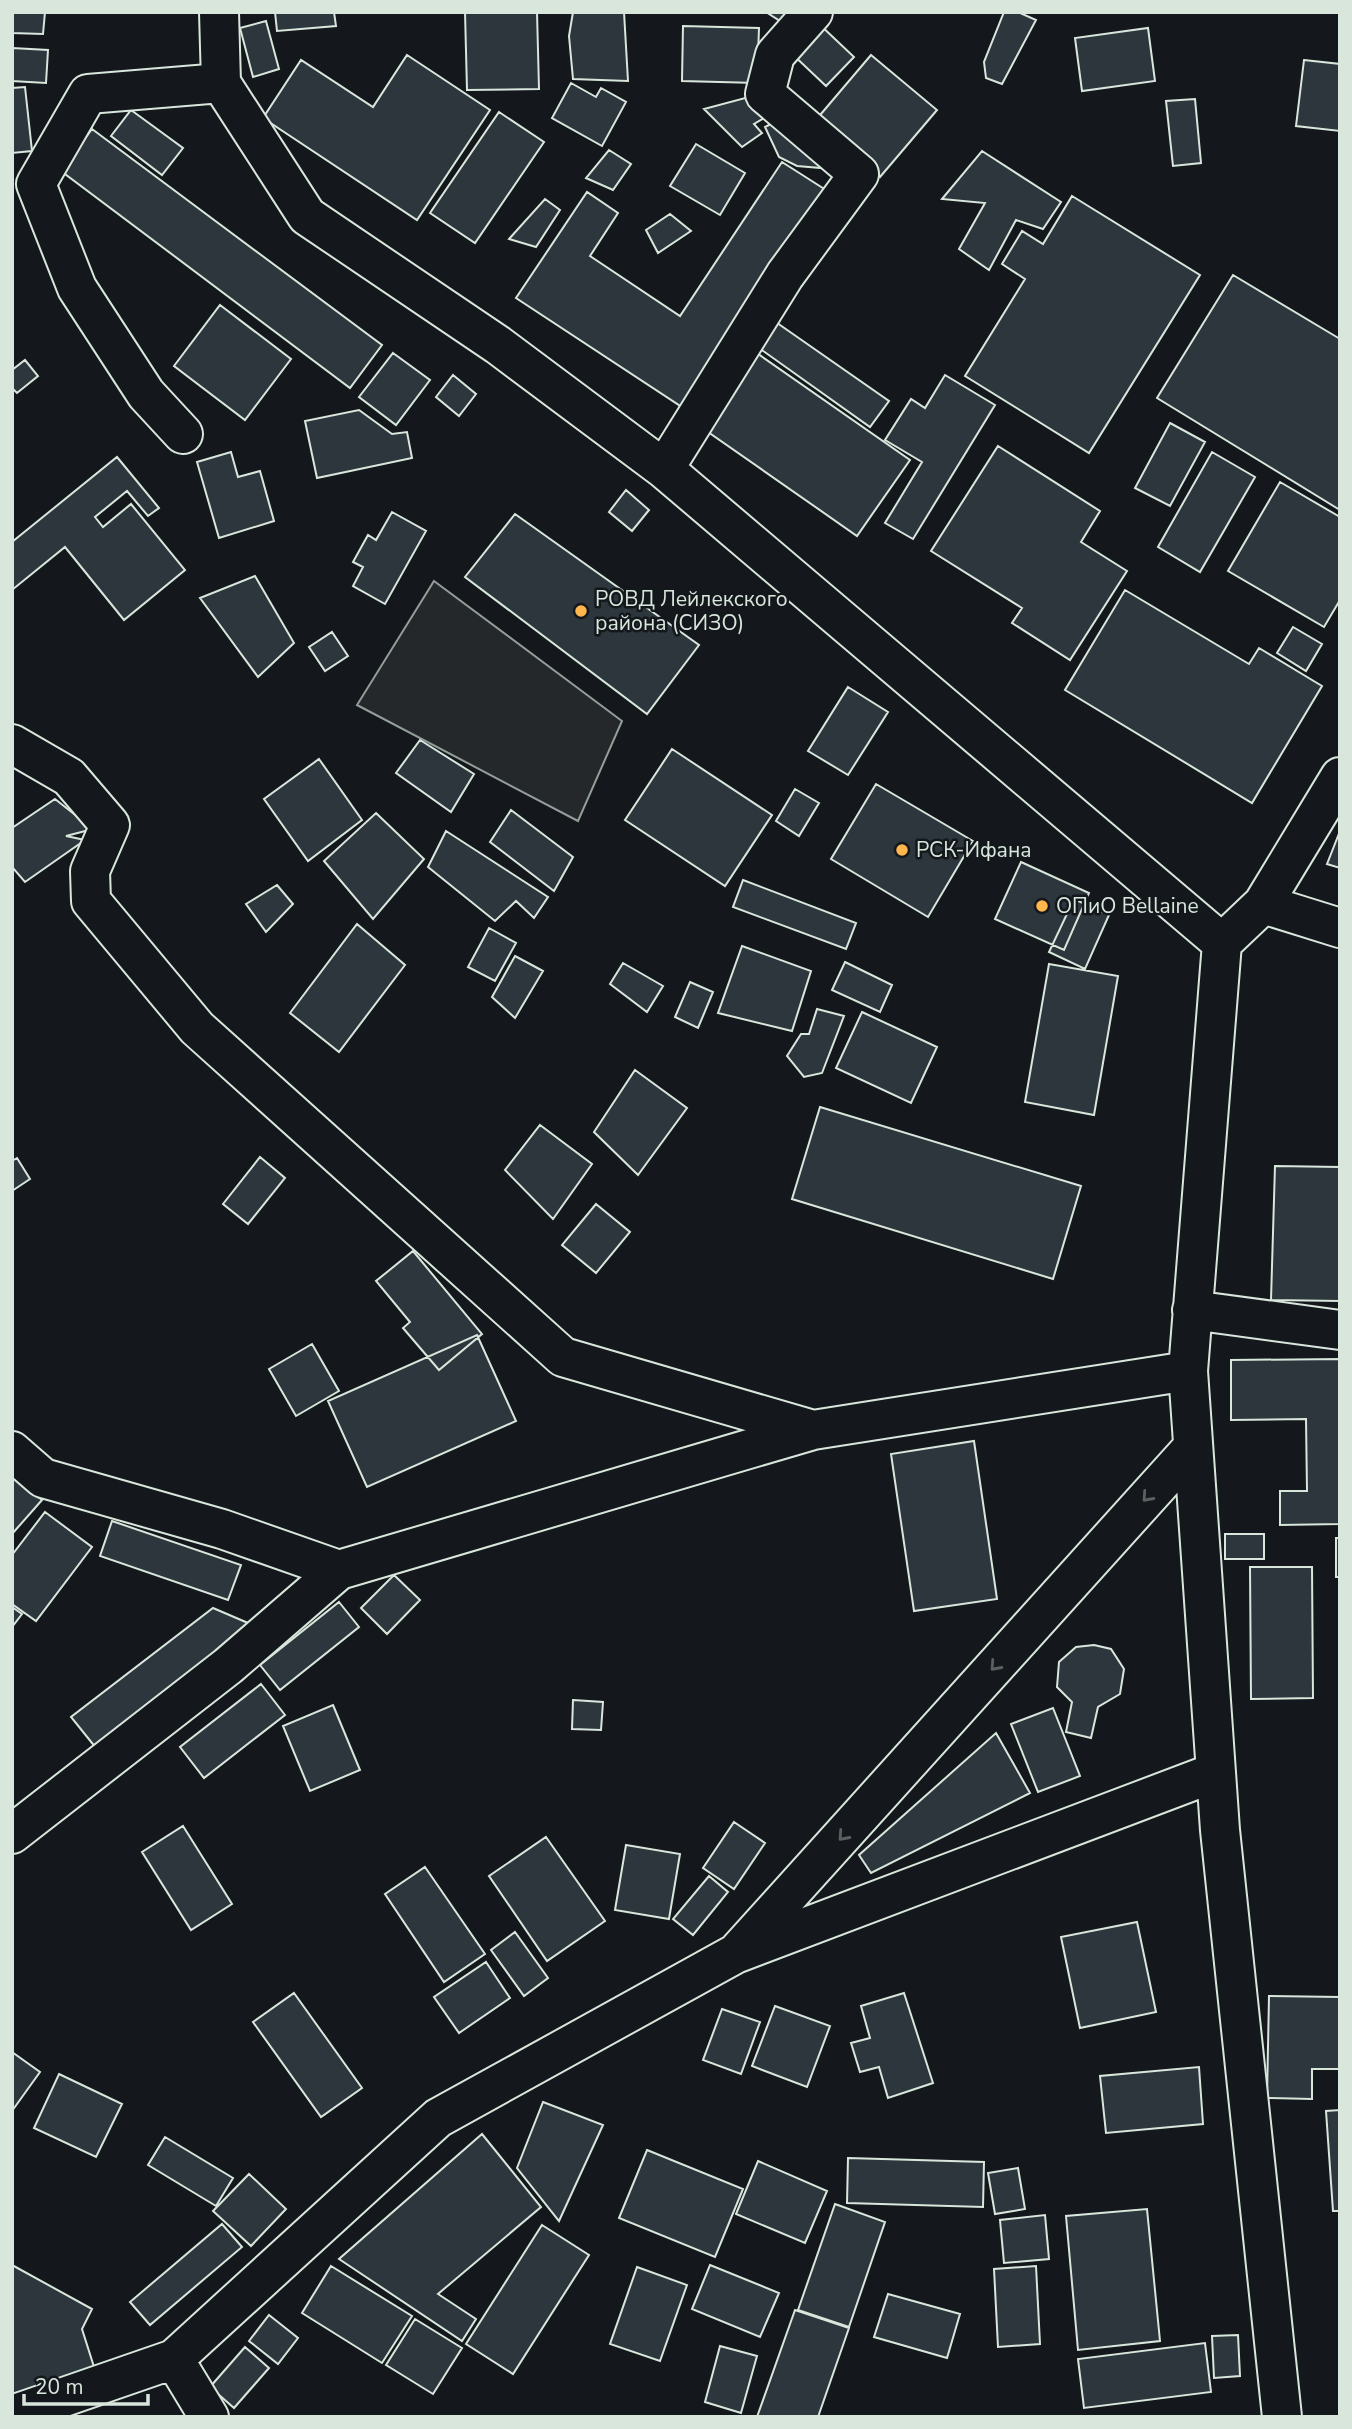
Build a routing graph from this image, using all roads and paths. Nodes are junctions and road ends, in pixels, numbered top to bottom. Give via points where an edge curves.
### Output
1 (219, 12) edge
2 (813, 12) edge
3 (221, 83) junction
4 (183, 434) dead end
5 (664, 469) junction
6 (12, 744) edge
7 (1340, 777) edge
8 (1263, 904) junction
9 (1340, 928) edge
10 (1222, 943) junction
11 (1192, 1310) junction
12 (1340, 1330) edge
13 (1188, 1371) junction
14 (813, 1430) junction
15 (1193, 1447) junction
16 (12, 1451) edge
17 (339, 1570) junction
18 (1216, 1772) junction
19 (12, 1834) edge
20 (736, 1954) junction
21 (174, 2359) junction
22 (12, 2414) edge
23 (209, 2417) edge
24 (1282, 2417) edge

1 - 3 street
2 - 5 street via 775,55 765,94 859,174 785,275
3 - 4 street via 88,94 36,184 77,288 146,394
3 - 5 street via 307,216 498,345
5 - 10 street
6 - 14 street via 69,778 110,825 90,871 91,901 197,1028 563,1357
7 - 8 street
8 - 9 street
8 - 10 street
10 - 11 street
11 - 12 street
11 - 13 street
13 - 14 street
13 - 15 street
14 - 17 street
15 - 18 street
15 -> 20 street
16 - 17 street via 43,1478 222,1529
17 - 19 street via 228,1666
18 - 20 street
18 - 24 street
20 - 21 street via 438,2118
21 - 22 street
21 - 23 street

